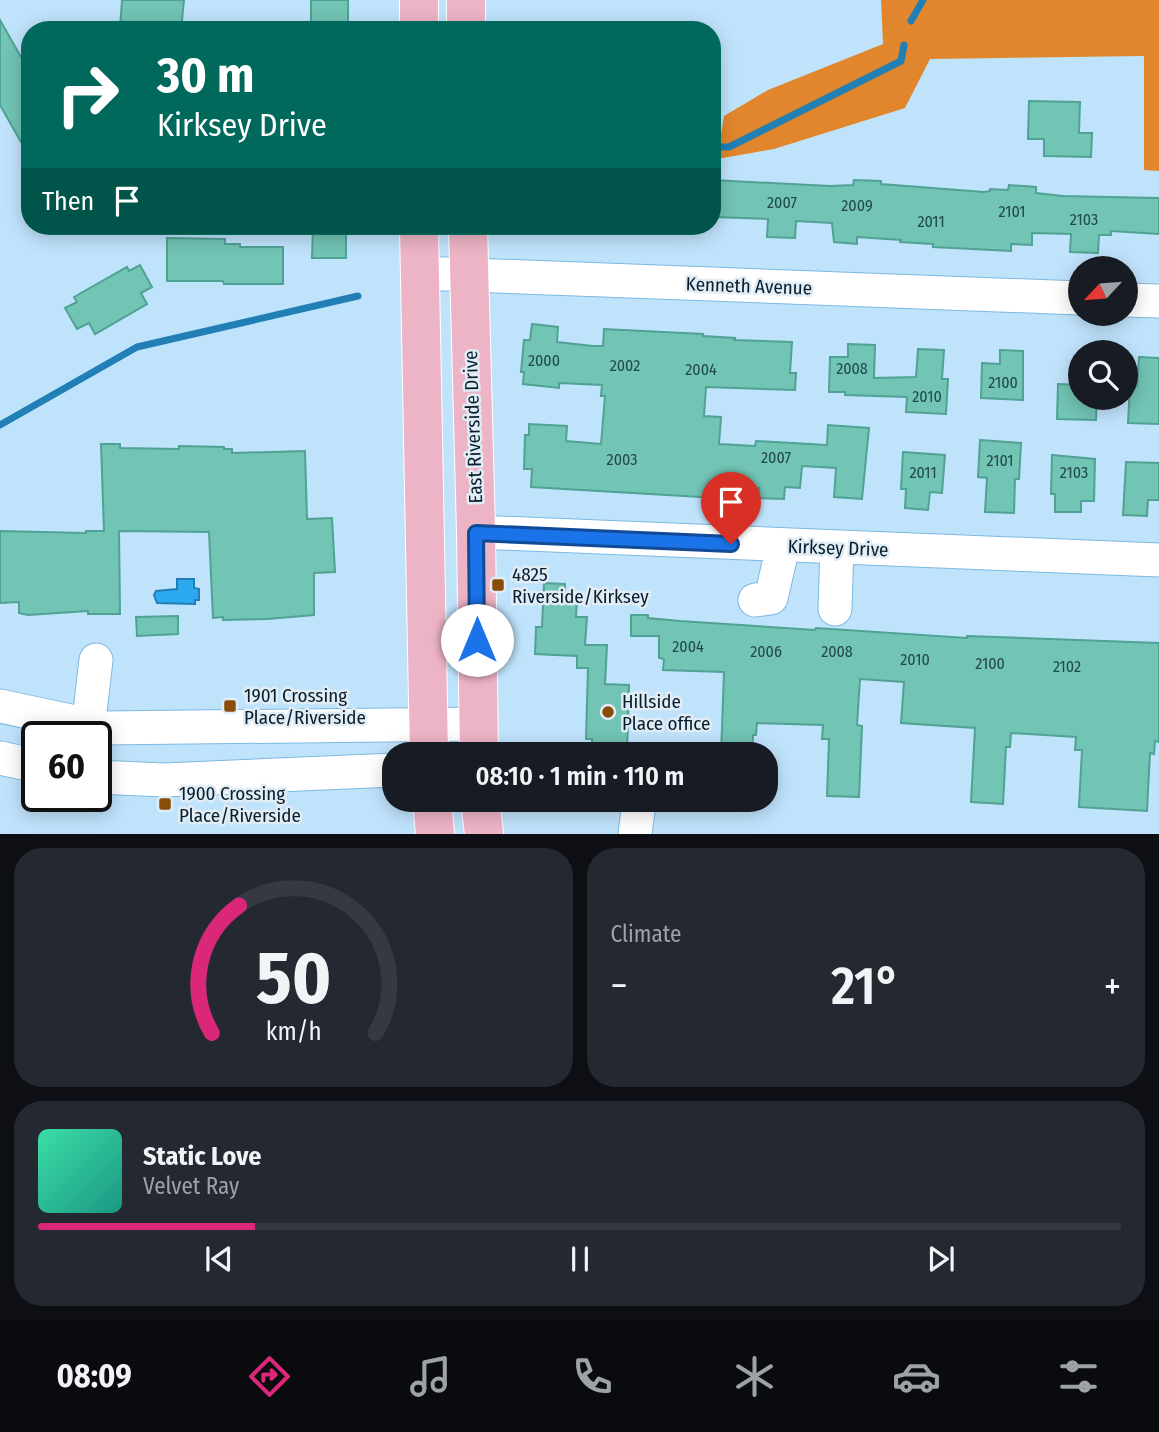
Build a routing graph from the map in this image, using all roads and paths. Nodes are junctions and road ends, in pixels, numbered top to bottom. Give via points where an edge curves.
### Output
1 (419, 0) edge
2 (466, 0) edge
3 (419, 21) edge
4 (466, 21) edge
5 (419, 235) edge
6 (468, 235) edge
7 (419, 273) junction
8 (468, 275) junction
9 (1068, 298) edge
10 (1138, 300) edge
11 (1159, 301) edge
12 (476, 533) junction
13 (783, 546) junction
14 (837, 547) junction
15 (1159, 560) edge
16 (755, 600) dead end
17 (835, 609) dead end
18 (96, 660) dead end
19 (0, 706) edge
20 (51, 721) edge
21 (89, 721) edge
22 (112, 731) edge
23 (478, 739) edge
24 (429, 740) edge
25 (0, 758) edge
26 (21, 763) edge
27 (382, 771) edge
28 (112, 778) edge
29 (433, 812) edge
30 (481, 812) edge
31 (435, 834) edge
32 (484, 834) edge

1 - 3 main road
2 - 4 main road
5 - 7 main road
6 - 8 main road, East Riverside Drive
7 - 8 street, Kenneth Avenue
7 - 24 main road
8 - 9 street, Kenneth Avenue
8 - 12 main road, East Riverside Drive
10 - 11 street
12 - 13 street, Kirksey Drive
12 - 23 main road, East Riverside Drive
13 - 14 street, Kirksey Drive
13 - 16 street via 771,598
14 - 15 street, Kirksey Drive
14 - 17 street
18 - 21 street
19 - 20 street
22 - 24 street
23 - 24 street
25 - 26 street
27 - 28 street via 164,780
29 - 31 main road
30 - 32 main road

